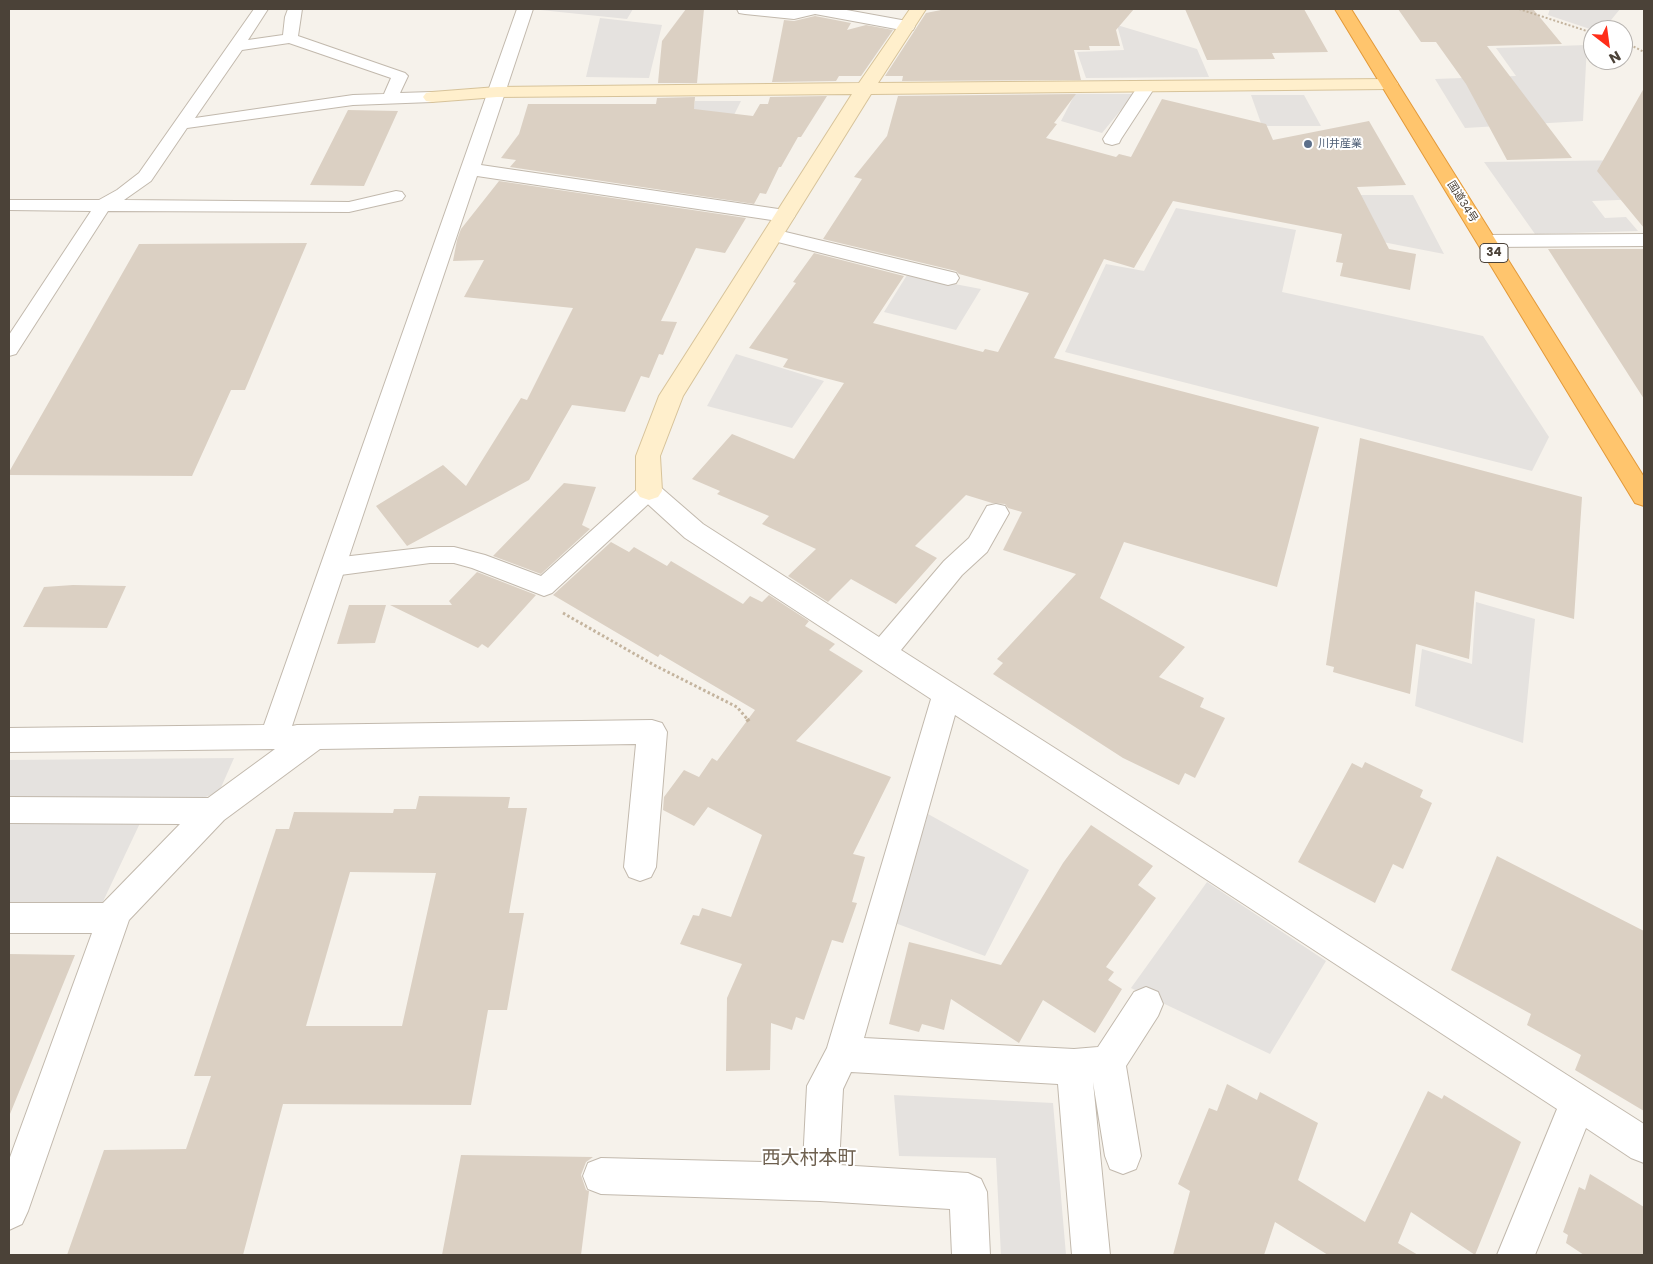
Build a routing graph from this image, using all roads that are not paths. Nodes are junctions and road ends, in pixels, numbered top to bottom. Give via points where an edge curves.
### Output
1 (261, 9) edge
2 (295, 9) edge
3 (525, 9) edge
4 (745, 9) edge
5 (1343, 9) edge
6 (913, 17) edge
7 (290, 38) junction
8 (237, 46) junction
9 (1389, 84) junction
10 (1146, 87) junction
11 (864, 90) junction
12 (497, 92) junction
13 (432, 97) joint
14 (390, 99) junction
15 (183, 124) junction
16 (1112, 138) dead end
17 (470, 169) junction
18 (396, 196) dead end
19 (9, 205) edge
20 (103, 205) junction
21 (785, 216) junction
22 (773, 235) junction
23 (1644, 240) edge
24 (1487, 241) junction
25 (948, 278) dead end
26 (9, 350) edge
27 (649, 491) junction
28 (1644, 497) edge
29 (996, 512) dead end
30 (333, 567) junction
31 (883, 652) junction
32 (947, 693) junction
33 (274, 737) junction
34 (314, 737) junction
35 (9, 740) edge
36 (9, 810) edge
37 (213, 811) junction
38 (640, 867) dead end
39 (9, 918) edge
40 (113, 918) junction
41 (1146, 1004) dead end
42 (842, 1054) junction
43 (1108, 1063) junction
44 (1074, 1067) junction
45 (1578, 1102) junction
46 (1644, 1145) edge
47 (1124, 1156) dead end
48 (600, 1176) dead end
49 (820, 1182) junction
50 (9, 1211) edge
51 (971, 1255) edge
52 (1091, 1255) edge
53 (1516, 1255) edge

1 - 8 lane
2 - 7 lane
3 - 12 street
4 - 6 street via 794,14 815,9
5 - 9 highway, 国道34号 / 34
6 - 11 street
7 - 8 lane
7 - 14 lane via 400,76
8 - 15 lane
9 - 10 street
9 - 24 highway, 国道34号 / 34
10 - 11 street
10 - 16 street
11 - 12 street
11 - 21 street
12 - 13 street
12 - 17 street
13 - 14 lane
14 - 15 lane via 353,100
15 - 20 lane via 145,177
17 - 21 street
17 - 30 street
18 - 20 lane via 349,207
19 - 20 lane
20 - 26 lane
21 - 22 street
22 - 25 street
22 - 27 street via 671,396 648,456
23 - 24 street
24 - 28 highway, 国道34号 / 34
27 - 30 lane via 544,587 454,555
27 - 31 street via 694,531
29 - 31 street via 978,545 953,568
30 - 33 street
31 - 32 street
32 - 42 street
32 - 45 street
33 - 34 street
33 - 35 street
34 - 37 street
34 - 38 street via 652,732
36 - 37 street
37 - 40 street via 116,911
39 - 40 street
40 - 50 street
41 - 43 street
42 - 44 street
42 - 49 street via 825,1086
43 - 44 street
43 - 47 street
44 - 52 street
45 - 46 street
45 - 53 street
48 - 49 street
49 - 51 street via 968,1192

